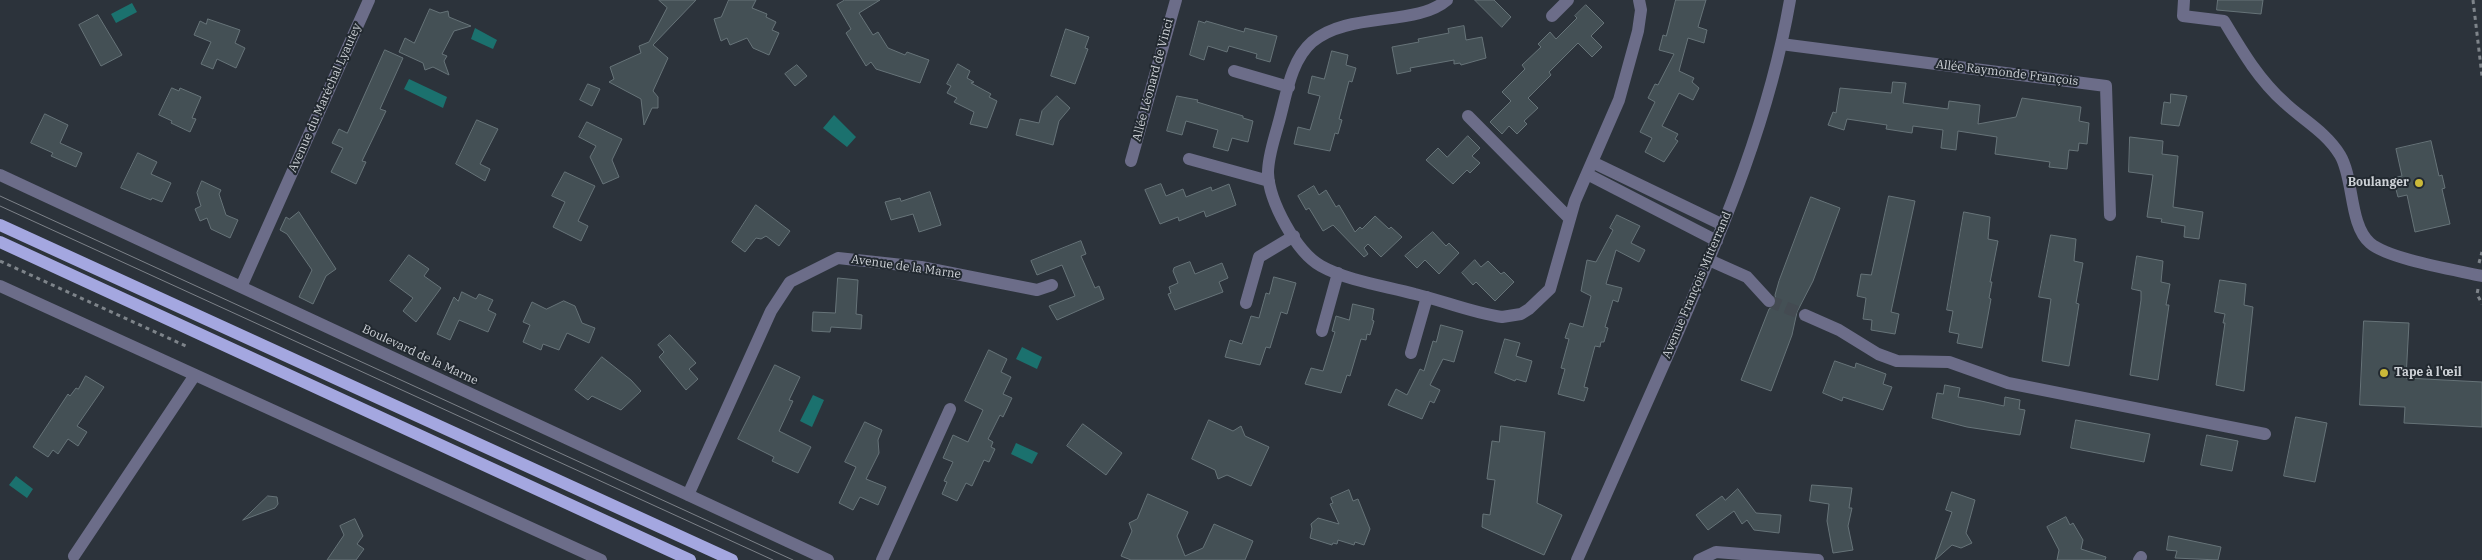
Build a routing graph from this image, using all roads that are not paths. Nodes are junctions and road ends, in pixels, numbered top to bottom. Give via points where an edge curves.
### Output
1 (369, 0) edge
2 (1176, 0) edge
3 (1447, 0) edge
4 (1568, 0) edge
5 (1639, 0) edge
6 (1790, 0) edge
7 (2184, 0) edge
8 (1552, 16) dead end
9 (1781, 44) junction
10 (1234, 71) dead end
11 (1289, 88) junction
12 (1468, 116) dead end
13 (1189, 159) dead end
14 (1131, 161) dead end
15 (1590, 168) junction
16 (0, 175) edge
17 (1269, 181) junction
18 (2110, 214) dead end
19 (1570, 219) junction
20 (0, 225) edge
21 (1723, 225) junction
22 (1294, 236) junction
23 (1717, 240) junction
24 (0, 242) edge
25 (1709, 260) junction
26 (1338, 273) junction
27 (2482, 276) edge
28 (0, 286) edge
29 (1052, 286) dead end
30 (240, 287) junction
31 (1427, 297) junction
32 (1769, 301) tunnel mouth
33 (1246, 303) dead end
34 (1805, 315) tunnel mouth
35 (1322, 331) dead end
36 (1411, 353) dead end
37 (195, 375) junction
38 (950, 409) dead end
39 (2265, 434) dead end
40 (688, 495) junction
41 (74, 556) dead end
42 (601, 560) edge
43 (690, 560) edge
44 (732, 560) edge
45 (828, 560) edge
46 (882, 560) edge
47 (1577, 560) edge
48 (1699, 560) edge
49 (1818, 560) edge

1 - 30 street, Avenue du Maréchal Lyautey
2 - 14 street, Allée Léonard de Vinci
3 - 11 street via 1425,12 1350,24 1322,35 1300,54
4 - 8 street
5 - 15 street via 1638,31 1619,100
6 - 9 street, Avenue François Mitterrand
7 - 27 street via 2183,16 2224,21 2249,63 2284,103 2328,138 2341,156 2360,230 2368,242 2377,249
9 - 18 street, Allée Raymonde François via 2106,86
9 - 21 street, Avenue François Mitterrand via 1756,137
10 - 11 street
11 - 17 street via 1269,162
12 - 19 street
13 - 17 street
15 - 19 street
15 - 21 street
15 - 23 street
16 - 30 street, Boulevard de la Marne
17 - 22 street via 1273,199
19 - 31 street via 1550,289 1521,314 1502,317
20 - 44 main road
21 - 23 street, Avenue François Mitterrand
22 - 26 street via 1313,260
22 - 33 street via 1259,257
23 - 25 street, Avenue François Mitterrand
24 - 43 main road
25 - 32 street via 1747,277
25 - 47 street, Avenue François Mitterrand
26 - 31 street
26 - 35 street
28 - 37 street
29 - 40 street, Avenue de la Marne via 1037,290 921,267 838,258 790,282 771,311
30 - 40 street, Boulevard de la Marne
31 - 36 street
34 - 39 street via 1896,361 1949,362 2008,383
37 - 41 street
37 - 42 street
38 - 46 street
40 - 45 street, Boulevard de la Marne
48 - 49 street via 1716,552

